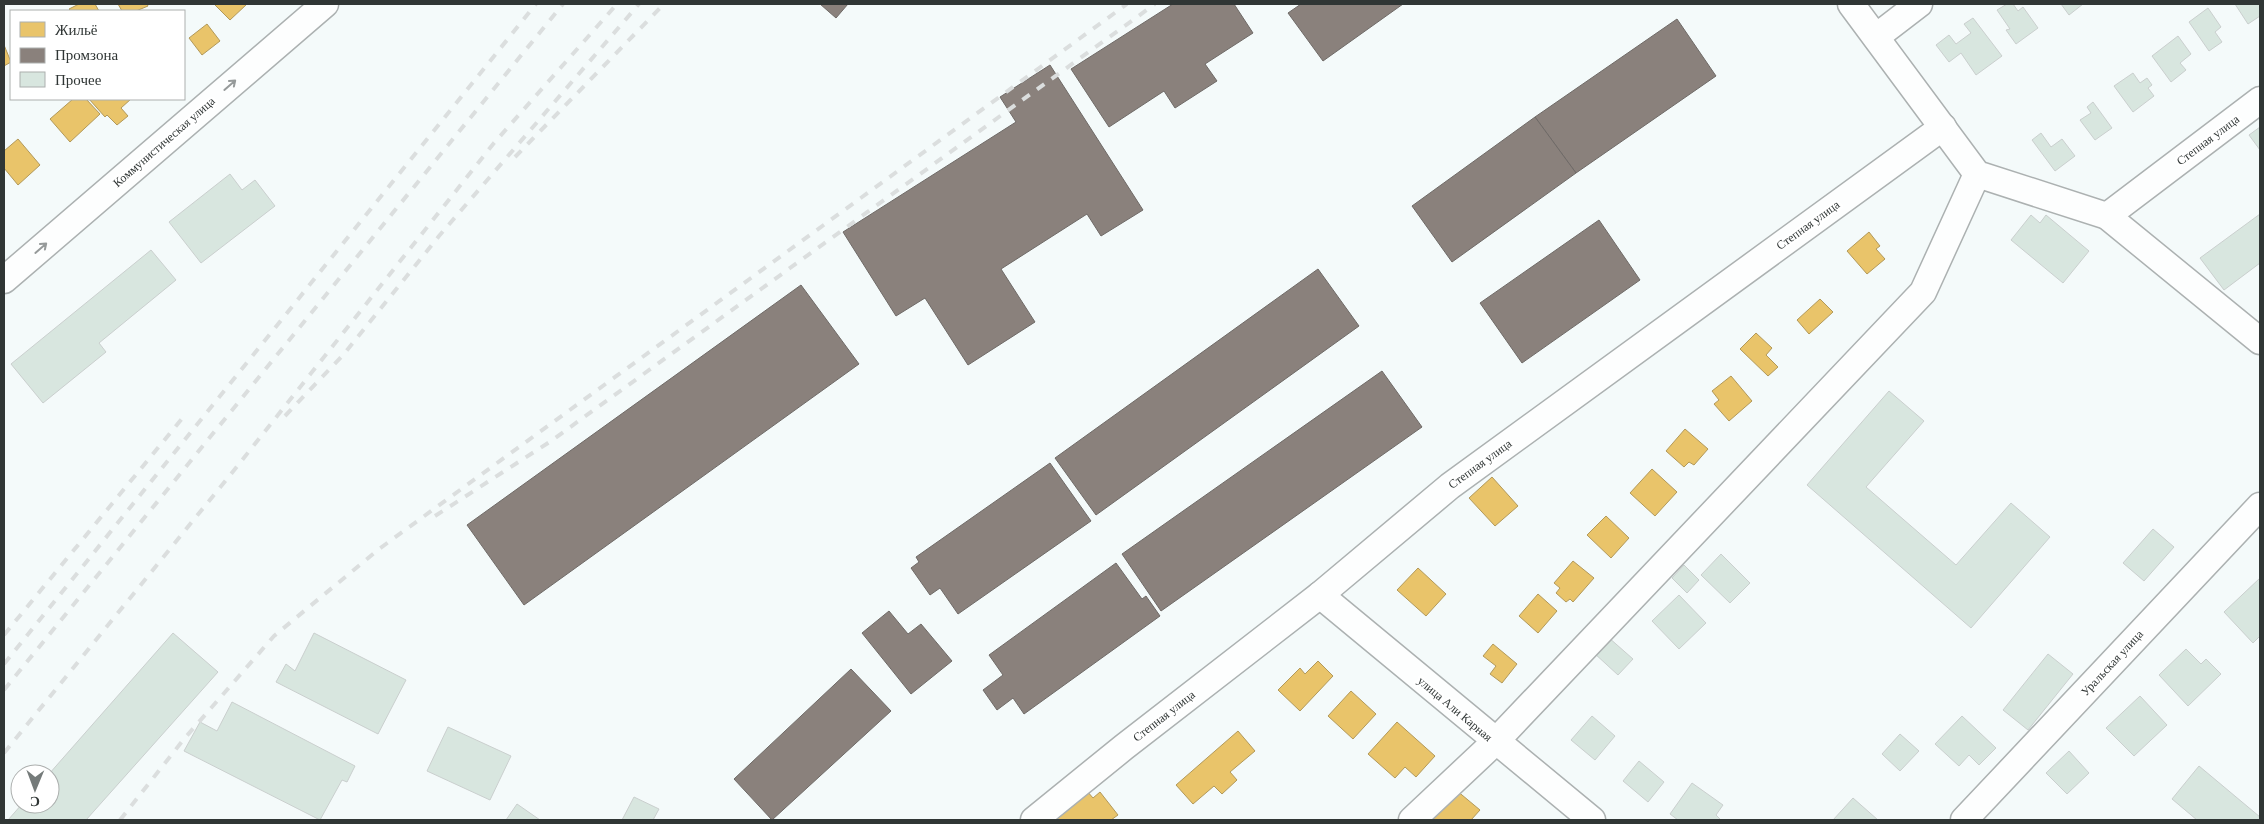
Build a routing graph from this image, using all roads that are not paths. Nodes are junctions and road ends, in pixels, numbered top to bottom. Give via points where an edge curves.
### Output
1 (325, 4) edge
2 (1851, 4) edge
3 (1919, 4) edge
4 (1876, 37) junction
5 (2260, 100) edge
6 (1943, 127) junction
7 (1978, 174) junction
8 (2108, 216) junction
9 (6, 274) edge
10 (2260, 341) edge
11 (2260, 506) edge
12 (1320, 595) junction
13 (1495, 742) junction
14 (1034, 820) edge
15 (1412, 820) edge
16 (1592, 820) edge
17 (1964, 820) edge

9 -> 1 street, Коммунистическая улица
2 - 4 street
3 - 4 street
4 - 6 street
5 - 8 street, Степная улица
6 - 7 street
6 - 12 street, Степная улица via 1450,486
7 - 8 street
7 - 13 street via 1923,292
8 - 10 street
11 - 17 street, Уральская улица
12 - 13 street, улица Али Карная
12 - 14 street, Степная улица
13 - 15 street
13 - 16 street, улица Али Карная

